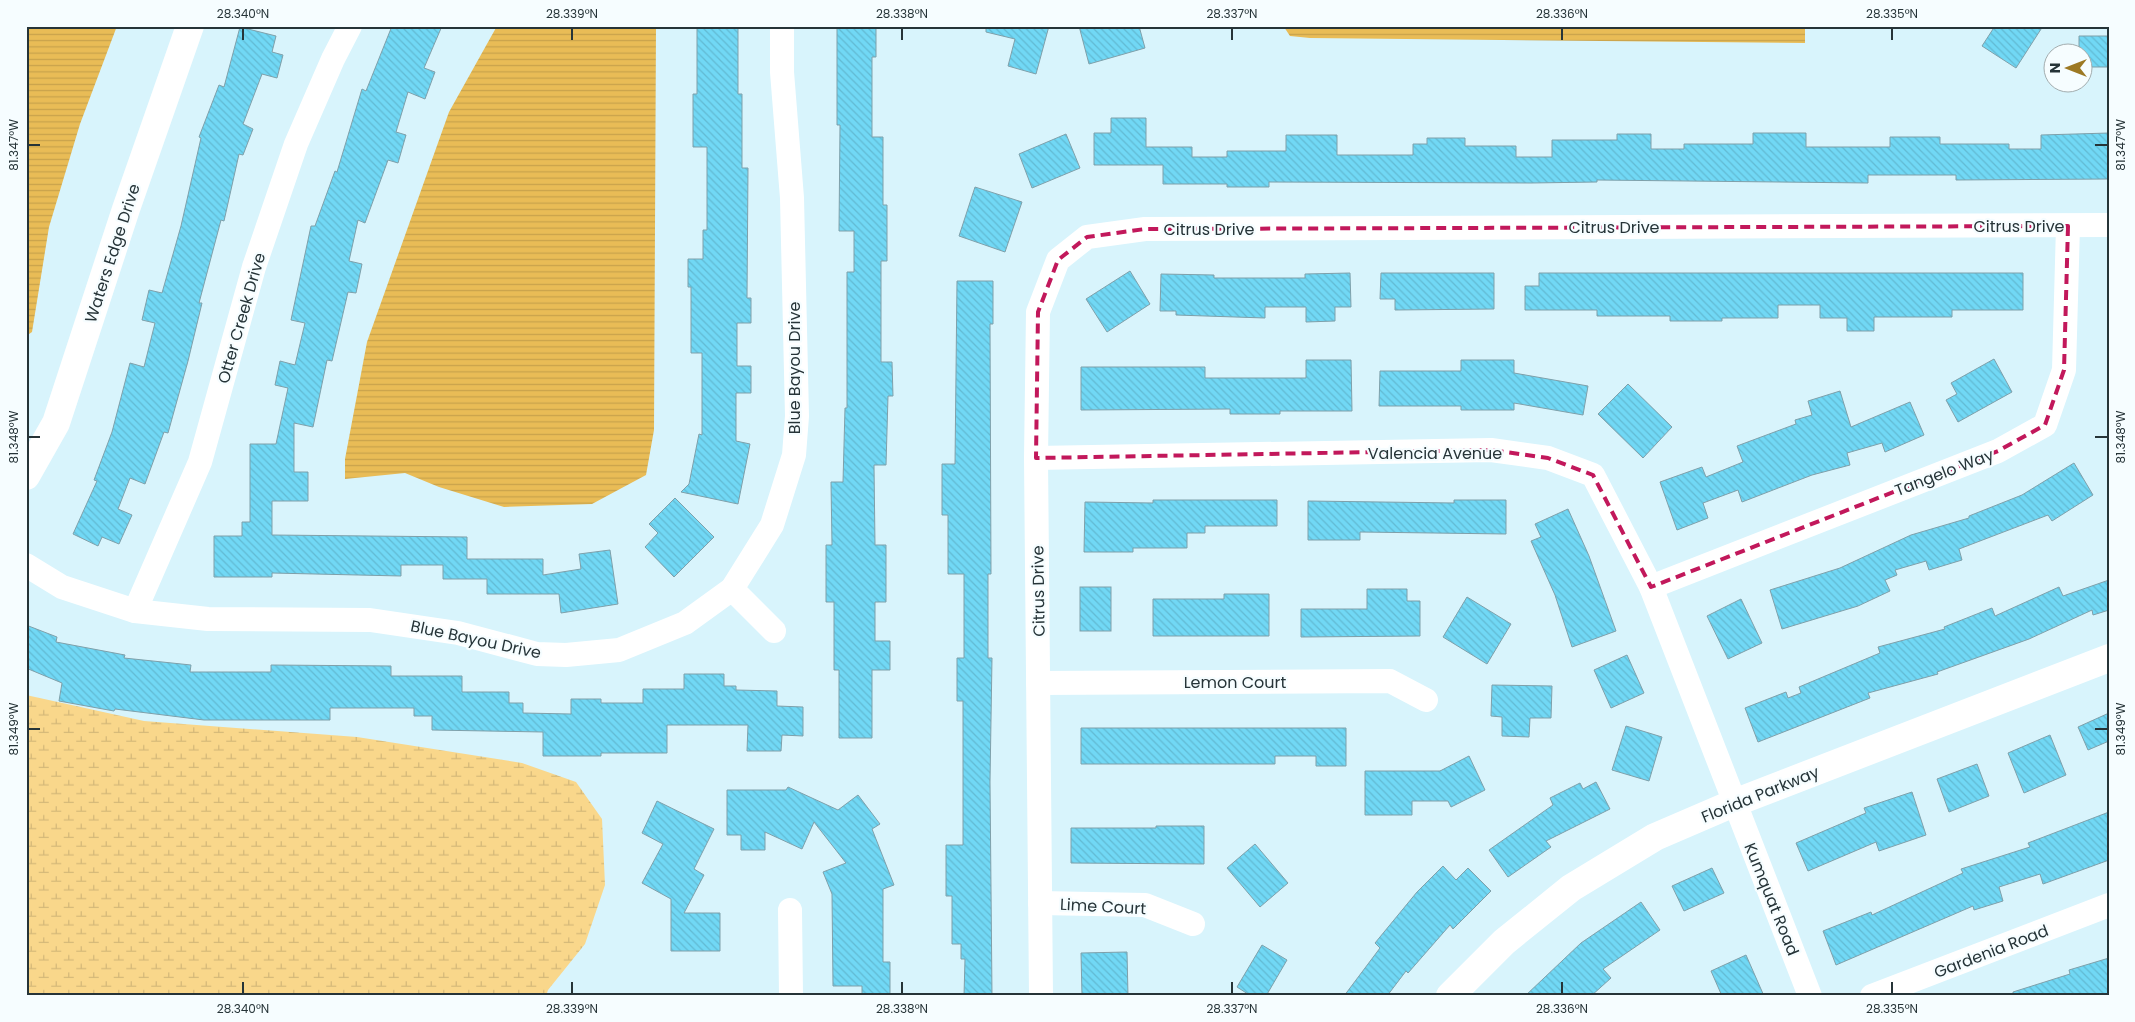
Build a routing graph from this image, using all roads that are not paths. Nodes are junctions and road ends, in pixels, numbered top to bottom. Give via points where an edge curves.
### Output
1 (190, 26) edge
2 (350, 26) edge
3 (782, 26) edge
4 (2109, 225) edge
5 (2068, 226) junction
6 (1036, 458) junction
7 (26, 476) edge
8 (26, 565) edge
9 (1651, 587) junction
10 (732, 589) junction
11 (135, 611) junction
12 (774, 632) dead end
13 (2109, 658) edge
14 (1038, 683) junction
15 (1426, 700) dead end
16 (1734, 803) junction
17 (1040, 903) junction
18 (2109, 905) edge
19 (790, 910) dead end
20 (1193, 924) dead end
21 (791, 996) edge
22 (1041, 996) edge
23 (1450, 996) edge
24 (1810, 996) edge
25 (1872, 996) edge

1 - 7 street, Waters Edge Drive via 56,422
2 - 11 street, Otter Creek Drive via 296,144 254,267 200,462
3 - 10 street, Blue Bayou Drive via 782,72 792,198 797,416 794,455 772,525
4 - 5 street, Citrus Drive
5 - 6 street, Citrus Drive via 1145,229 1087,237 1058,260 1038,312
5 - 9 street, Tangelo Way via 2064,370 2046,425 1998,451
6 - 9 street, Valencia Avenue via 1491,450 1548,458 1593,475
6 - 14 street, Citrus Drive
8 - 11 street, Blue Bayou Drive via 62,587
9 - 16 street, Valencia Avenue
10 - 11 street, Blue Bayou Drive via 685,623 618,650 566,655 537,654 458,633 370,620 208,619
10 - 12 street
13 - 16 street, Florida Parkway
14 - 15 street, Lemon Court via 1390,680
14 - 17 street, Citrus Drive
16 - 23 street, Florida Parkway via 1655,837 1571,888 1504,942
16 - 24 street, Kumquat Road
17 - 20 street, Lime Court via 1145,905
17 - 22 street, Citrus Drive
18 - 25 street, Gardenia Road
19 - 21 street

